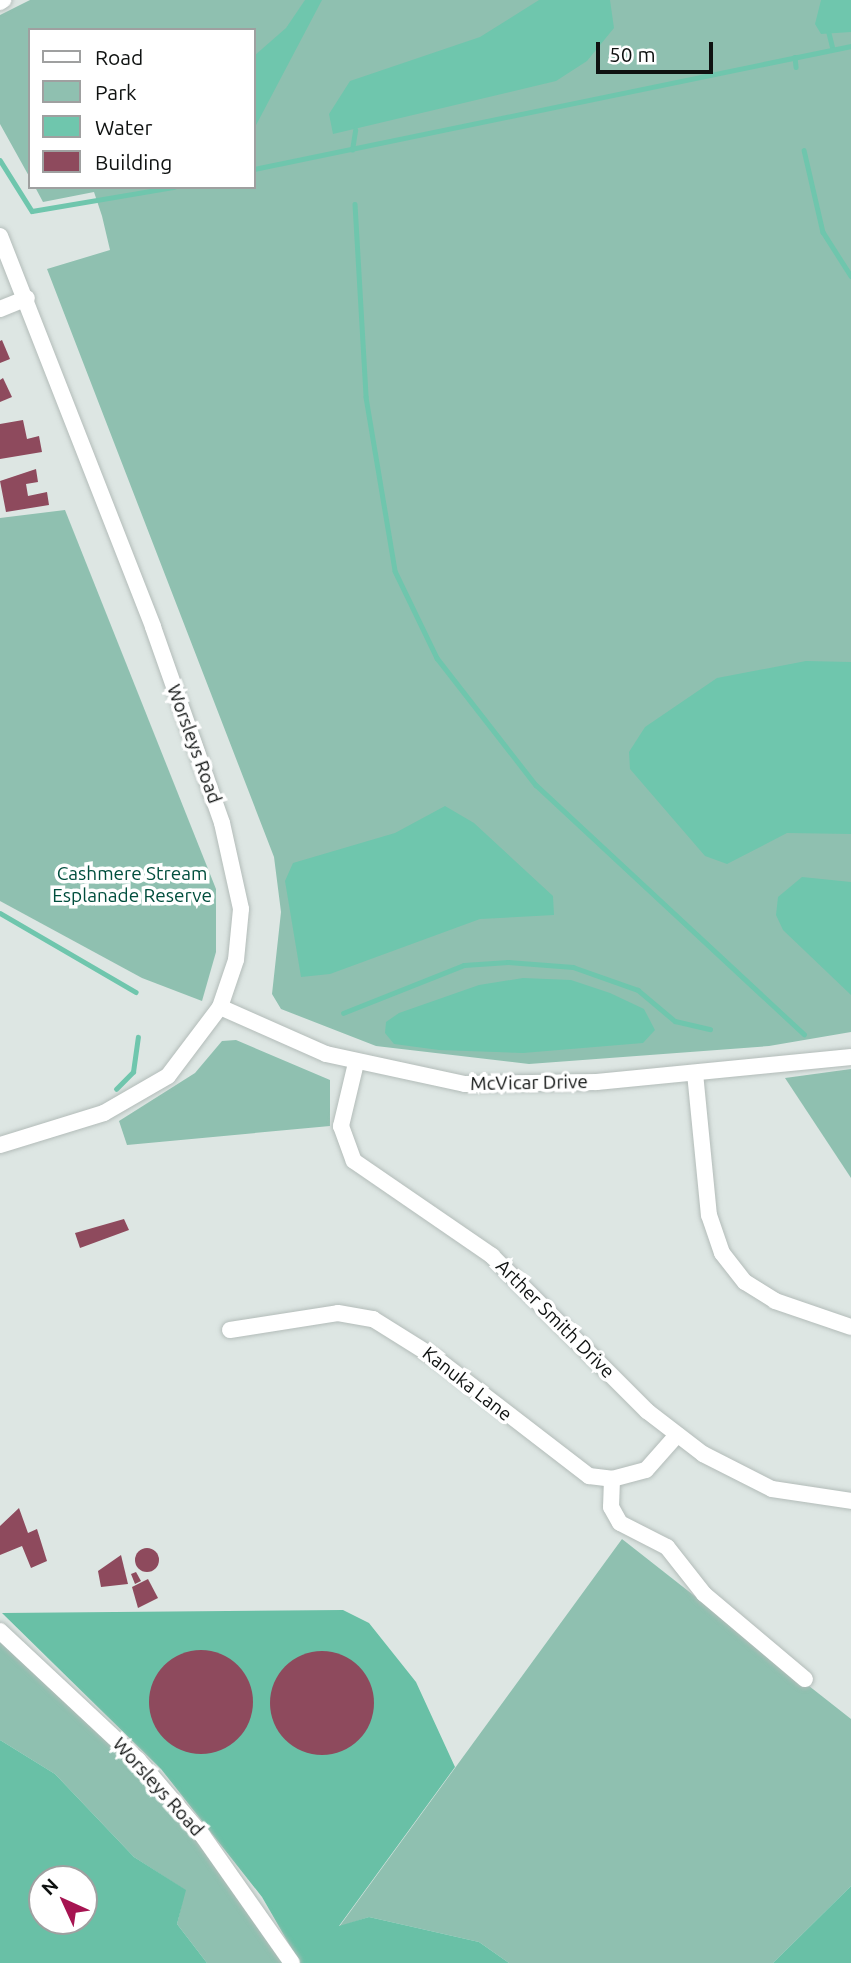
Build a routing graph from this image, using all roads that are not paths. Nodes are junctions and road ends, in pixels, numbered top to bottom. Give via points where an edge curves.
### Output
1 (0, 236) edge
2 (27, 298) junction
3 (0, 309) edge
4 (220, 1007) junction
5 (851, 1057) edge
6 (356, 1063) junction
7 (695, 1073) junction
8 (0, 1144) edge
9 (851, 1327) edge
10 (230, 1329) dead end
11 (677, 1435) junction
12 (612, 1479) junction
13 (851, 1501) edge
14 (0, 1631) edge
15 (805, 1679) dead end
16 (292, 1963) edge

1 - 2 street, Worsleys Road
2 - 3 street
2 - 4 street, Worsleys Road via 233,859 241,934
4 - 6 street, McVicar Drive
4 - 8 street, Worsleys Road via 189,1054 134,1099
5 - 7 street, McVicar Drive
6 - 7 street, McVicar Drive via 423,1079 498,1086
6 - 11 street, Arther Smith Drive via 341,1126 354,1161 492,1256
7 - 9 street via 709,1215 722,1253 745,1282 775,1301
10 - 12 street, Kanuka Lane via 338,1313 373,1319 438,1359 579,1471
11 - 12 street, Kanuka Lane via 646,1470
11 - 13 street, Arther Smith Drive via 772,1489
12 - 15 street via 611,1507 620,1523 667,1547 704,1594
14 - 16 street, Worsleys Road via 138,1760 202,1835

